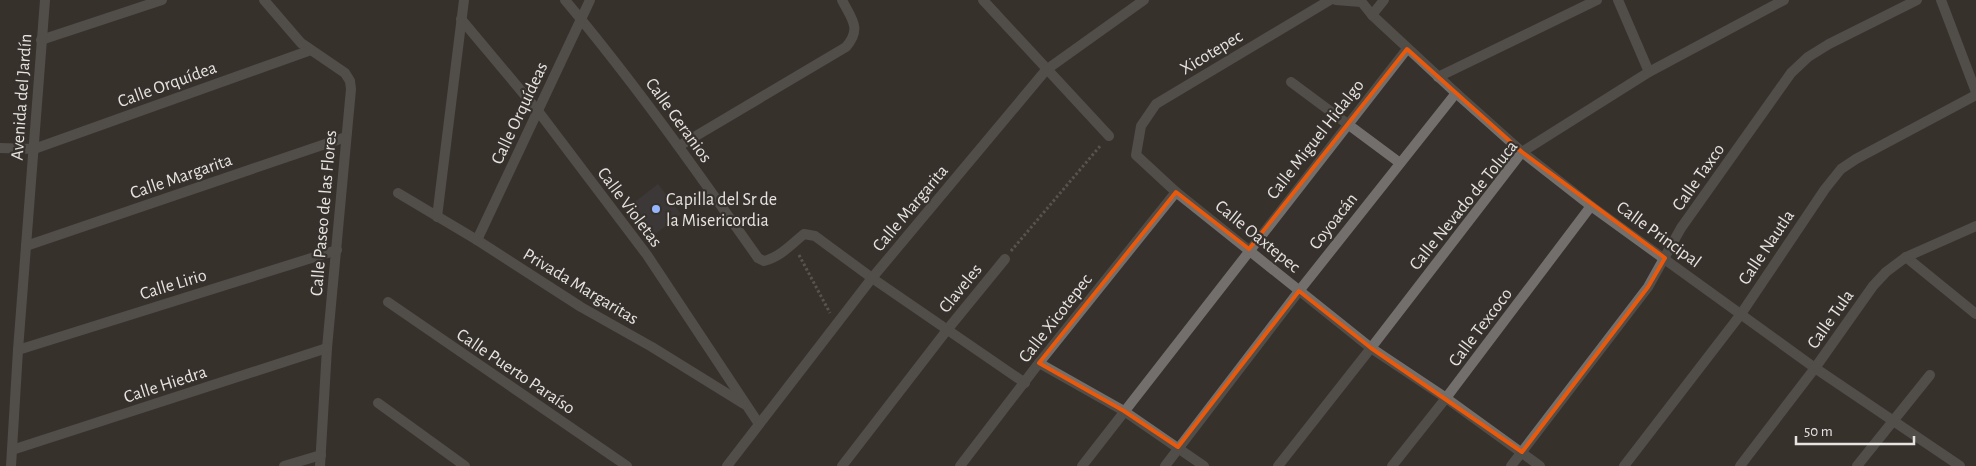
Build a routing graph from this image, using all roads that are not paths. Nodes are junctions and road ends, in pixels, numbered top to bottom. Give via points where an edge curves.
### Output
1 (46, 0) edge
2 (162, 0) edge
3 (264, 0) edge
4 (464, 0) edge
5 (565, 0) edge
6 (590, 0) edge
7 (842, 0) edge
8 (983, 0) edge
9 (1144, 0) edge
10 (1330, 0) edge
11 (1336, 0) edge
12 (1384, 0) edge
13 (1597, 0) edge
14 (1618, 0) edge
15 (1784, 0) edge
16 (1917, 0) edge
17 (1941, 0) edge
18 (1360, 1) edge
19 (1372, 15) junction
20 (461, 19) junction
21 (581, 20) junction
22 (41, 40) junction
23 (1407, 49) junction
24 (311, 50) junction
25 (1046, 70) junction
26 (1649, 72) junction
27 (1438, 77) junction
28 (1291, 82) dead end
29 (1456, 93) junction
30 (1976, 94) edge
31 (538, 111) junction
32 (1347, 123) junction
33 (1109, 136) road end
34 (346, 137) junction
35 (678, 146) junction
36 (0, 148) edge
37 (34, 149) junction
38 (1522, 152) junction
39 (1136, 154) joint
40 (1400, 163) junction
41 (1176, 192) junction
42 (398, 193) dead end
43 (1591, 206) junction
44 (437, 217) junction
45 (1976, 226) edge
46 (477, 240) junction
47 (26, 246) junction
48 (1249, 249) junction
49 (337, 250) junction
50 (1906, 257) junction
51 (1665, 258) junction
52 (1005, 259) road end
53 (872, 278) junction
54 (1299, 291) junction
55 (388, 302) dead end
56 (1741, 314) junction
57 (1976, 314) edge
58 (947, 330) junction
59 (327, 348) junction
60 (1372, 348) junction
61 (18, 350) junction
62 (1039, 363) junction
63 (1814, 368) junction
64 (1930, 375) dead end
65 (1025, 383) junction
66 (1446, 398) junction
67 (378, 403) dead end
68 (746, 406) junction
69 (1124, 411) junction
70 (1893, 422) junction
71 (759, 424) junction
72 (1178, 447) junction
73 (12, 450) junction
74 (1522, 452) junction
75 (321, 455) junction
76 (11, 466) edge
77 (284, 466) edge
78 (320, 466) edge
79 (465, 466) edge
80 (627, 466) edge
81 (726, 466) edge
82 (842, 466) edge
83 (960, 466) edge
84 (1082, 466) edge
85 (1165, 466) edge
86 (1204, 466) edge
87 (1278, 466) edge
88 (1392, 466) edge
89 (1511, 466) edge
90 (1540, 466) edge
91 (1624, 466) edge
92 (1740, 466) edge
93 (1857, 466) edge
94 (1960, 466) edge

1 - 22 street, Avenida del Jardín
2 - 22 street
3 - 24 street, Calle Paseo de las Flores
4 - 20 street
5 - 21 street, Calle Geranios
6 - 21 street, Calle Orquídeas
7 - 35 street via 854,24 854,38 846,47
8 - 25 street
9 - 25 street, Calle Margarita
10 - 39 street, Xicotepec via 1156,104 1141,126
11 - 18 street, Calle Principal
12 - 19 street
13 - 27 street
14 - 26 street
15 - 26 street, Calle Nevado de Toluca
16 - 51 street, Calle Taxco via 1829,44 1791,73 1681,228
17 - 30 street
18 - 19 street, Calle Principal
19 - 23 street, Calle Principal
20 - 31 street, Calle Violetas
20 - 44 street
21 - 31 street, Calle Orquídeas
21 - 35 street, Calle Geranios
22 - 37 street, Avenida del Jardín
23 - 27 street, Calle Principal
23 - 32 street, Calle Miguel Hidalgo
24 - 34 street, Calle Paseo de las Flores via 345,73 350,81
24 - 37 street, Calle Orquídea
25 - 33 street
25 - 53 street, Calle Margarita
26 - 38 street, Calle Nevado de Toluca
27 - 29 street, Calle Principal
28 - 32 street
29 - 38 street, Calle Principal
29 - 40 street, Coyoacán
30 - 56 street, Calle Nautla via 1841,169
31 - 46 street, Calle Orquídeas
31 - 68 street, Calle Violetas via 647,255
32 - 40 street
32 - 48 street, Calle Miguel Hidalgo
34 - 47 street, Calle Margarita
34 - 49 street, Calle Paseo de las Flores
35 - 53 street, Calle Geranios via 758,258 764,261 786,250 804,234 815,236
36 - 37 street
37 - 47 street, Avenida del Jardín
38 - 43 street, Calle Principal
38 - 60 street, Calle Nevado de Toluca
39 - 41 street, Calle Oaxtepec
40 - 54 street, Coyoacán
41 - 48 street, Calle Oaxtepec
41 - 62 street, Calle Xicotepec
42 - 44 street, Privada Margaritas
43 - 51 street, Calle Principal
43 - 66 street, Calle Texcoco
44 - 46 street, Privada Margaritas
45 - 50 street, Calle Tula
46 - 68 street, Privada Margaritas
47 - 61 street, Avenida del Jardín
48 - 54 street, Calle Oaxtepec
48 - 69 street, Calle Miguel Hidalgo
49 - 59 street, Calle Paseo de las Flores
49 - 61 street, Calle Lirio
50 - 57 street
50 - 63 street, Calle Tula via 1873,286
51 - 56 street, Calle Principal
51 - 74 street, Calle Taxco via 1648,287
52 - 58 street, Claveles
53 - 58 street
53 - 71 street, Calle Margarita
54 - 60 street, Calle Oaxtepec
54 - 72 street, Coyoacán
55 - 80 street, Calle Puerto Paraíso
56 - 63 street, Calle Principal
56 - 91 street, Calle Nautla
58 - 65 street
58 - 82 street, Claveles
59 - 73 street, Calle Hiedra
59 - 75 street, Calle Paseo de las Flores
60 - 66 street, Calle Oaxtepec
60 - 87 street, Calle Nevado de Toluca
61 - 73 street, Avenida del Jardín
62 - 65 street, Calle Xicotepec
62 - 69 street
63 - 70 street, Calle Principal
63 - 92 street, Calle Tula
64 - 70 street
65 - 83 street, Calle Xicotepec
66 - 74 street, Calle Oaxtepec
66 - 88 street, Calle Texcoco
67 - 79 street
68 - 71 street, Calle Violetas
69 - 72 street
69 - 84 street
70 - 93 street
70 - 94 street, Calle Principal
71 - 81 street, Calle Margarita
72 - 85 street, Coyoacán
72 - 86 street
73 - 76 street, Avenida del Jardín
74 - 89 street, Calle Taxco
74 - 90 street, Calle Oaxtepec
75 - 77 street
75 - 78 street, Calle Paseo de las Flores

